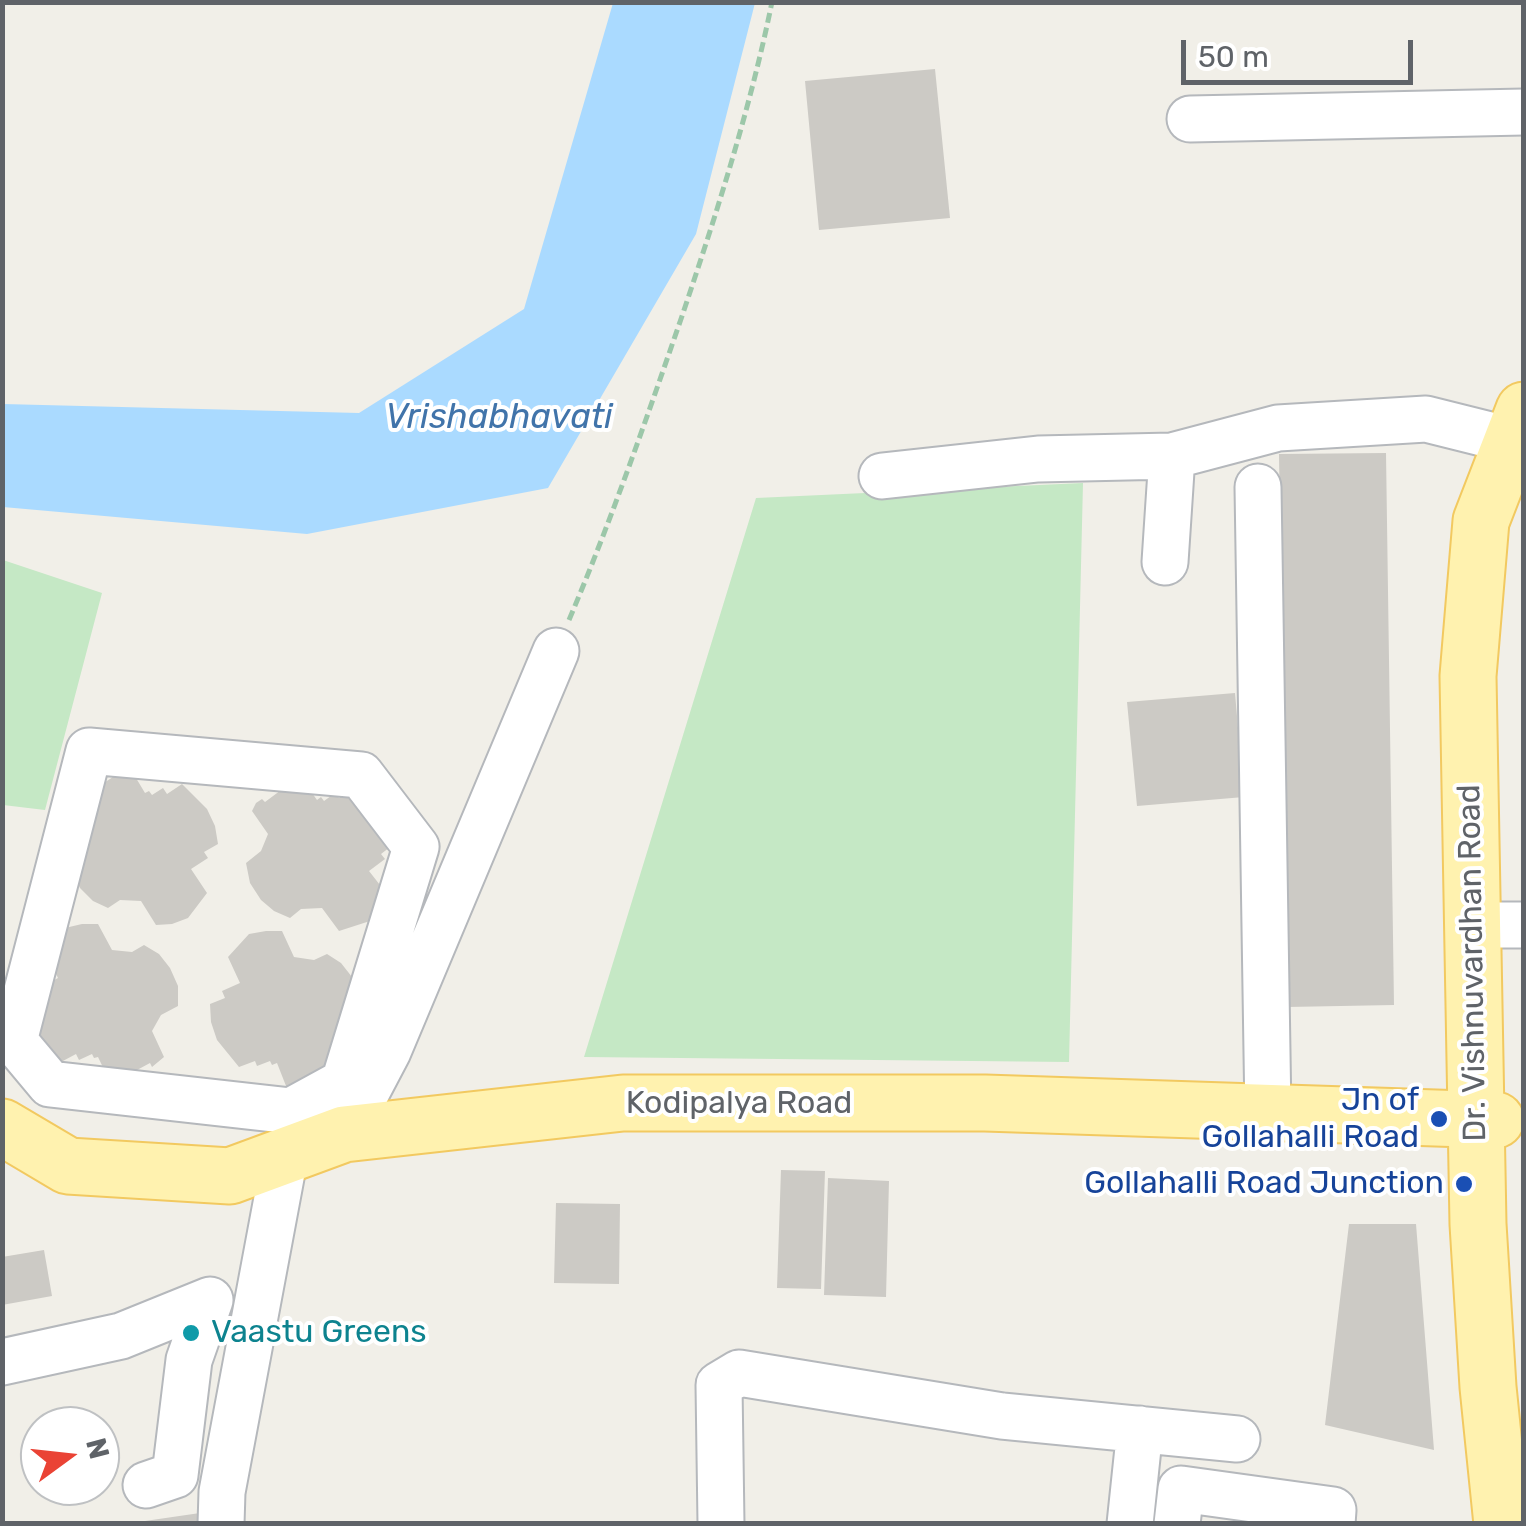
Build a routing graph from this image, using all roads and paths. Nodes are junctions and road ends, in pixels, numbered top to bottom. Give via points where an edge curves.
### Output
1 (772, 2) edge
2 (1524, 112) edge
3 (1190, 119) dead end
4 (1517, 425) edge
5 (1172, 456) junction
6 (882, 476) dead end
7 (1258, 487) dead end
8 (1524, 494) edge
9 (1165, 562) dead end
10 (556, 651) joint
11 (416, 847) junction
12 (465, 868) junction
13 (1509, 912) edge
14 (1268, 1115) junction
15 (1486, 1120) junction
16 (2, 1127) edge
17 (344, 1134) junction
18 (285, 1156) junction
19 (254, 1318) junction
20 (202, 1323) junction
21 (2, 1362) edge
22 (1140, 1429) junction
23 (1237, 1439) dead end
24 (146, 1485) dead end
25 (1524, 1488) edge
26 (220, 1524) edge
27 (720, 1524) edge
28 (1130, 1524) edge
29 (1177, 1524) edge
30 (1332, 1524) edge
31 (1502, 1524) edge

1 - 10 path via 702,258
2 - 3 street
4 - 5 street via 1426,419 1278,428
4 - 15 main road, Dr. Vishnuvardhan Road via 1481,521 1468,676
5 - 6 street via 1038,459
5 - 9 street
7 - 14 street
8 - 13 main road, Dr. Vishnuvardhan Road via 1499,633
10 - 12 street
11 - 11 street via 344,1082 291,1112 50,1084 14,1041 89,751 240,784 361,776
11 - 12 street
12 - 17 street via 388,1051
13 - 15 main road, Dr. Vishnuvardhan Road
14 - 15 main road, Kodipalya Road
14 - 17 main road, Kodipalya Road via 985,1103 624,1103
15 - 25 main road, Dr. Vishnuvardhan Road via 1510,1429
15 - 31 main road, Dr. Vishnuvardhan Road via 1488,1387
16 - 18 main road, Kodipalya Road via 68,1166 230,1176
17 - 18 main road, Kodipalya Road
18 - 19 street
19 - 20 street
19 - 26 street
20 - 21 street via 210,1300 121,1336
20 - 24 street via 189,1360 175,1476
22 - 23 street
22 - 27 street via 1002,1416 739,1373 719,1386
22 - 28 street
29 - 30 street via 1181,1488 1334,1510

